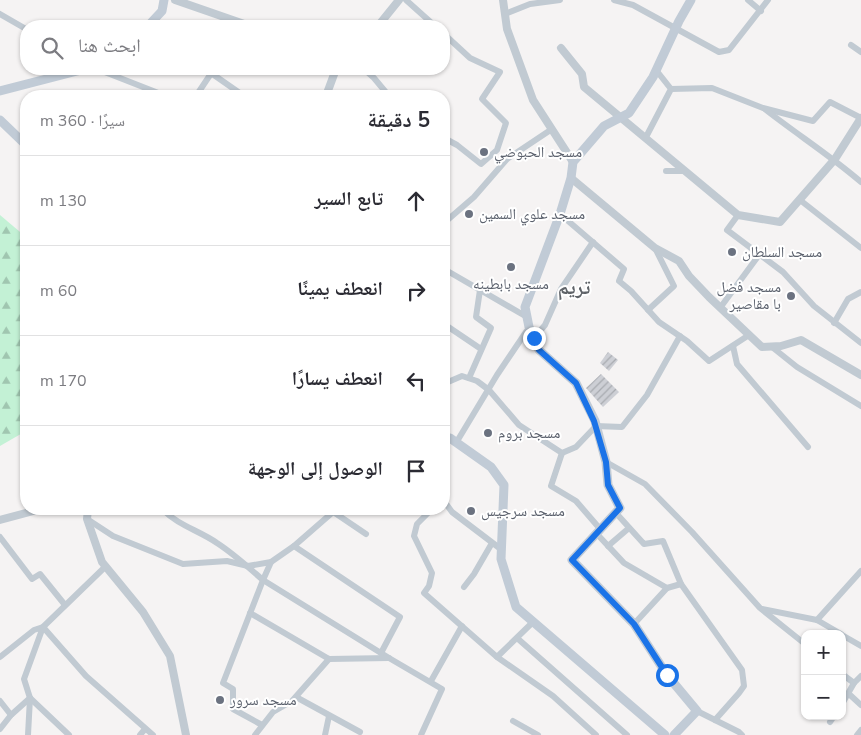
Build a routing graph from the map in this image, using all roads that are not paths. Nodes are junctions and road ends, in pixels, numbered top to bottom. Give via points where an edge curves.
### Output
1 (164, 0) edge
2 (175, 0) edge
3 (399, 0) edge
4 (406, 0) edge
5 (503, 0) edge
6 (560, 0) edge
7 (614, 0) edge
8 (691, 0) edge
9 (748, 0) edge
10 (768, 0) edge
11 (761, 11) junction
12 (0, 14) edge
13 (505, 14) junction
14 (154, 20) edge
15 (232, 20) edge
16 (383, 20) edge
17 (428, 20) edge
18 (20, 26) edge
19 (676, 27) junction
20 (450, 40) edge
21 (851, 45) dead end
22 (560, 48) dead end
23 (861, 52) edge
24 (656, 70) junction
25 (62, 75) edge
26 (112, 75) edge
27 (210, 75) edge
28 (218, 75) edge
29 (334, 75) edge
30 (371, 75) edge
31 (671, 89) junction
32 (151, 90) edge
33 (200, 90) edge
34 (237, 90) edge
35 (328, 90) edge
36 (384, 90) edge
37 (0, 91) edge
38 (763, 108) junction
39 (622, 117) junction
40 (861, 118) edge
41 (0, 120) edge
42 (552, 130) junction
43 (646, 137) junction
44 (20, 139) edge
45 (450, 141) edge
46 (835, 159) junction
47 (573, 162) junction
48 (666, 171) dead end
49 (685, 171) junction
50 (571, 178) junction
51 (861, 182) edge
52 (800, 200) junction
53 (560, 214) junction
54 (738, 215) junction
55 (450, 218) edge
56 (593, 242) junction
57 (655, 248) junction
58 (861, 248) edge
59 (759, 255) junction
60 (450, 272) edge
61 (480, 290) junction
62 (861, 292) edge
63 (720, 308) junction
64 (648, 310) junction
65 (527, 317) junction
66 (834, 322) junction
67 (450, 328) edge
68 (749, 335) junction
69 (680, 336) junction
70 (534, 338) junction
71 (861, 343) edge
72 (732, 346) junction
73 (772, 346) junction
74 (482, 349) junction
75 (861, 375) edge
76 (469, 378) junction
77 (450, 381) edge
78 (489, 390) junction
79 (861, 406) edge
80 (596, 426) junction
81 (450, 438) edge
82 (456, 443) junction
83 (808, 447) dead end
84 (562, 453) junction
85 (606, 462) junction
86 (450, 509) edge
87 (616, 513) junction
88 (20, 515) edge
89 (87, 515) edge
90 (168, 515) edge
91 (326, 515) edge
92 (338, 515) edge
93 (426, 515) edge
94 (87, 519) junction
95 (0, 520) edge
96 (629, 528) junction
97 (599, 532) junction
98 (366, 534) dead end
99 (0, 537) edge
100 (492, 542) junction
101 (294, 546) junction
102 (608, 546) junction
103 (502, 550) junction
104 (271, 562) junction
105 (106, 566) junction
106 (248, 566) junction
107 (861, 571) edge
108 (262, 580) junction
109 (682, 584) junction
110 (464, 587) dead end
111 (667, 588) junction
112 (65, 605) junction
113 (760, 608) junction
114 (250, 613) junction
115 (817, 620) junction
116 (533, 622) junction
117 (634, 624) junction
118 (462, 626) junction
119 (43, 627) junction
120 (834, 630) edge
121 (846, 637) edge
122 (517, 638) junction
123 (801, 641) edge
124 (861, 646) edge
125 (381, 653) junction
126 (497, 656) junction
127 (0, 657) edge
128 (389, 658) junction
129 (329, 659) junction
130 (843, 675) edge
131 (861, 676) edge
132 (431, 681) junction
133 (854, 683) junction
134 (849, 694) junction
135 (296, 697) junction
136 (30, 698) junction
137 (846, 698) edge
138 (0, 701) edge
139 (861, 704) edge
140 (697, 711) junction
141 (11, 715) junction
142 (329, 716) junction
143 (715, 720) junction
144 (513, 721) dead end
145 (262, 725) junction
146 (145, 728) junction
147 (0, 729) edge
148 (861, 730) edge
149 (360, 732) dead end
150 (28, 735) edge
151 (69, 735) edge
152 (140, 735) edge
153 (153, 735) edge
154 (186, 735) edge
155 (254, 735) edge
156 (325, 735) edge
157 (421, 735) edge
158 (538, 735) edge
159 (596, 735) edge
160 (627, 735) edge
161 (665, 735) edge
162 (674, 735) edge
163 (742, 735) edge
164 (857, 735) edge

1 - 14 main road via 162,11
2 - 15 street
3 - 16 street
4 - 17 street
5 - 13 street
6 - 13 street via 530,4
7 - 19 street via 633,5
8 - 19 main road
9 - 11 street
10 - 11 street
11 - 19 street via 729,50 718,52
12 - 18 street
13 - 42 street via 507,29 533,100
19 - 24 main road
20 - 45 street via 470,58 500,72 482,100 506,123 497,150 481,164
21 - 23 street
22 - 39 street via 582,74 584,87
24 - 31 street
24 - 39 main road via 628,113
25 - 37 main road
26 - 32 street
27 - 33 street
28 - 34 street
29 - 35 street
30 - 36 street
31 - 38 street via 712,88
31 - 43 street
38 - 40 street via 813,121 830,102
38 - 46 street
39 - 43 street
39 - 47 main road via 604,126
40 - 46 street
41 - 44 main road
42 - 47 street
42 - 55 street via 507,159 474,197
43 - 49 street
46 - 51 street
46 - 52 street
47 - 50 main road
48 - 49 street
49 - 54 street
50 - 53 main road
50 - 57 street
52 - 54 street via 780,222
52 - 58 street
53 - 56 street
53 - 65 main road via 525,306
54 - 59 street via 726,230
56 - 64 street via 624,268 619,281
56 - 70 street via 561,289 546,325
57 - 63 street via 679,261
57 - 64 street via 674,286
59 - 63 street
59 - 66 street via 783,272 814,306
60 - 61 street
61 - 65 street
61 - 74 street via 476,317 491,328
62 - 66 street via 848,299
63 - 68 street
64 - 69 street
65 - 70 main road
66 - 71 street
67 - 74 street
68 - 72 street
68 - 73 street via 762,347
69 - 72 street via 709,361
69 - 80 street via 647,395 622,428
70 - 78 street via 526,332
70 - 80 main road via 539,350 576,383
72 - 83 street via 737,364
73 - 75 street via 801,340
73 - 79 street via 797,367
74 - 76 street
76 - 77 street via 462,376
76 - 78 street
78 - 82 street
78 - 84 street via 519,425
80 - 84 street via 576,447
80 - 85 main road
81 - 82 main road
82 - 103 main road via 491,467 504,485
84 - 97 street via 551,486 576,501
85 - 87 main road via 608,485 620,508
85 - 113 street via 645,484
86 - 100 street
87 - 96 street
87 - 97 main road
88 - 95 street
89 - 94 street
90 - 106 street via 216,542
91 - 101 street
92 - 98 street
93 - 118 street via 417,524 414,536 432,573 424,593
94 - 105 street
94 - 106 street via 113,536 182,564 226,561
96 - 102 street
96 - 109 street via 644,544 663,541
97 - 102 street
97 - 117 main road via 572,560
99 - 112 street via 32,579 40,574
100 - 103 street
100 - 110 street
101 - 104 street
101 - 125 street via 400,618
102 - 111 street via 624,563
103 - 116 main road via 501,559 516,607
104 - 106 street
104 - 108 street
105 - 112 street
105 - 154 street via 143,612 170,656
106 - 108 street
107 - 115 street
108 - 114 street
108 - 125 street
109 - 111 street
109 - 143 street via 742,670 744,686
111 - 117 street
112 - 119 street
113 - 115 street
113 - 123 street
114 - 129 street
114 - 145 street via 223,683 233,688 233,709
115 - 120 street
116 - 122 street
116 - 161 main road
117 - 140 main road via 667,675
118 - 126 street
118 - 132 street
119 - 127 street via 34,630
119 - 136 street via 24,679
119 - 146 street via 86,676
121 - 124 street
122 - 126 street
122 - 160 street
125 - 128 street
126 - 159 street via 553,696
128 - 129 street
128 - 132 street
129 - 135 street
130 - 133 street
131 - 133 street
132 - 157 street via 442,689
133 - 134 street
134 - 137 street
134 - 139 street
135 - 142 street
135 - 145 street via 273,712
136 - 141 street
136 - 150 street
136 - 151 street
138 - 141 street
140 - 143 street
140 - 162 main road
141 - 147 street
142 - 149 street
142 - 156 street
143 - 163 street
144 - 158 street
145 - 155 street
146 - 152 street
146 - 153 street
148 - 164 street

